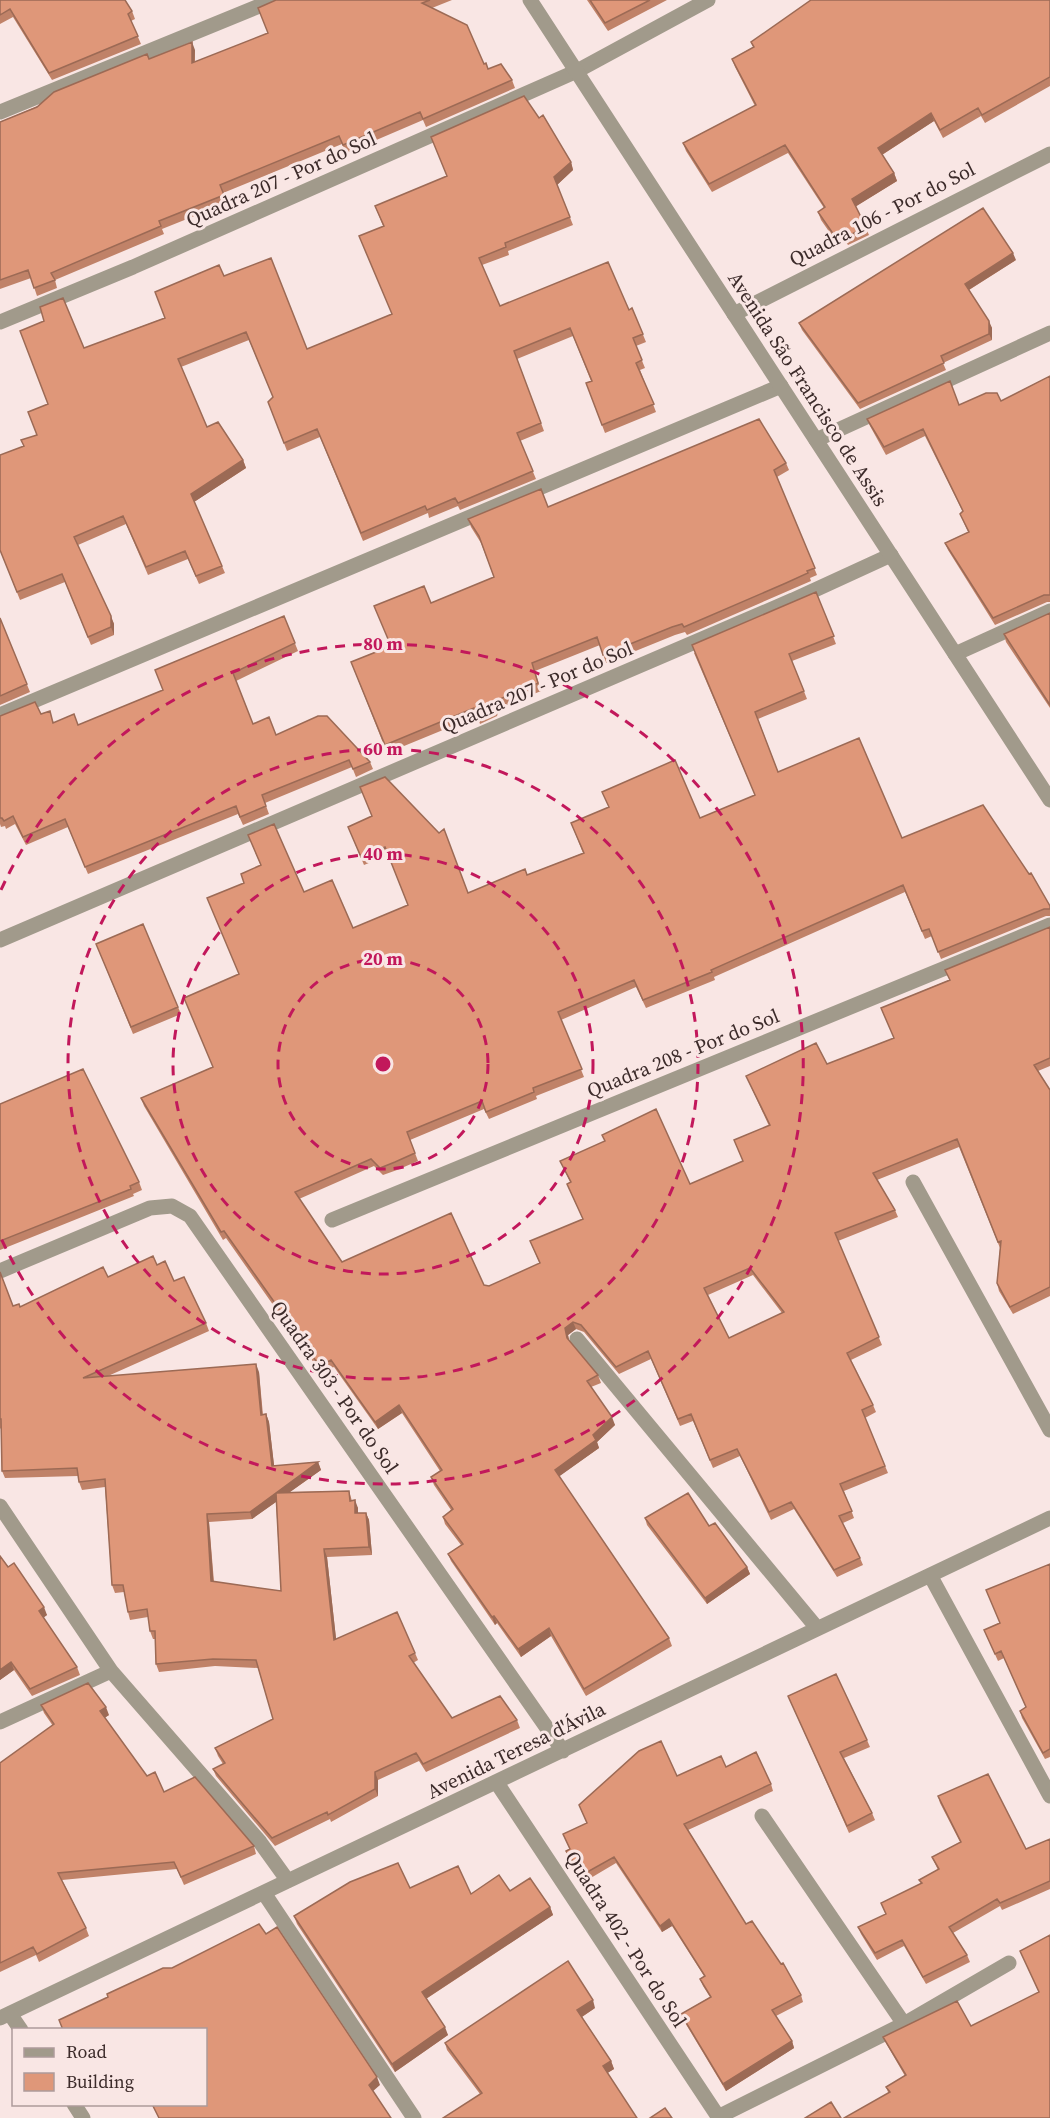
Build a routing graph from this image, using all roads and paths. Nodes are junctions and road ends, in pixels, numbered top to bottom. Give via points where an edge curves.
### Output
1 (273, 0) edge
2 (531, 0) edge
3 (708, 0) edge
4 (577, 71) junction
5 (0, 112) edge
6 (1050, 154) edge
7 (734, 314) junction
8 (0, 322) edge
9 (1050, 333) edge
10 (781, 386) junction
11 (816, 440) junction
12 (891, 555) junction
13 (1050, 611) edge
14 (955, 654) junction
15 (0, 715) edge
16 (1050, 800) edge
17 (1050, 925) edge
18 (0, 940) edge
19 (913, 1182) dead end
20 (332, 1220) dead end
21 (0, 1271) edge
22 (578, 1339) dead end
23 (1050, 1430) edge
24 (0, 1506) edge
25 (1050, 1518) edge
26 (930, 1575) junction
27 (817, 1628) junction
28 (111, 1671) junction
29 (0, 1722) edge
30 (563, 1751) junction
31 (497, 1783) junction
32 (1050, 1796) edge
33 (762, 1816) dead end
34 (288, 1881) junction
35 (264, 1893) junction
36 (1009, 1963) dead end
37 (5, 2016) edge
38 (903, 2024) junction
39 (19, 2028) edge
40 (414, 2118) edge
41 (719, 2118) edge

1 - 5 street
2 - 4 street, Avenida São Francisco de Assis
3 - 4 street
4 - 7 street, Avenida São Francisco de Assis
4 - 8 street, Quadra 207 - Por do Sol via 155,258
6 - 7 street, Quadra 106 - Por do Sol
7 - 10 street, Avenida São Francisco de Assis
9 - 11 street
10 - 11 street, Avenida São Francisco de Assis
10 - 15 street
11 - 12 street, Avenida São Francisco de Assis
12 - 14 street, Avenida São Francisco de Assis
12 - 18 street, Quadra 207 - Por do Sol
13 - 14 street
14 - 16 street, Avenida São Francisco de Assis
17 - 20 street, Quadra 208 - Por do Sol
19 - 23 street
21 - 30 street, Quadra 303 - Por do Sol via 150,1208 172,1206 190,1216
22 - 27 street
24 - 28 street
25 - 26 street, Avenida Teresa d'Ávila
26 - 27 street, Avenida Teresa d'Ávila
26 - 32 street
27 - 30 street, Avenida Teresa d'Ávila
28 - 29 street
28 - 34 street via 260,1842
30 - 31 street, Avenida Teresa d'Ávila
31 - 34 street, Avenida Teresa d'Ávila
31 - 41 street, Quadra 402 - Por do Sol
33 - 38 street
34 - 35 street, Avenida Teresa d'Ávila
35 - 37 street, Avenida Teresa d'Ávila
35 - 40 street
36 - 38 street
37 - 39 street
38 - 41 street

